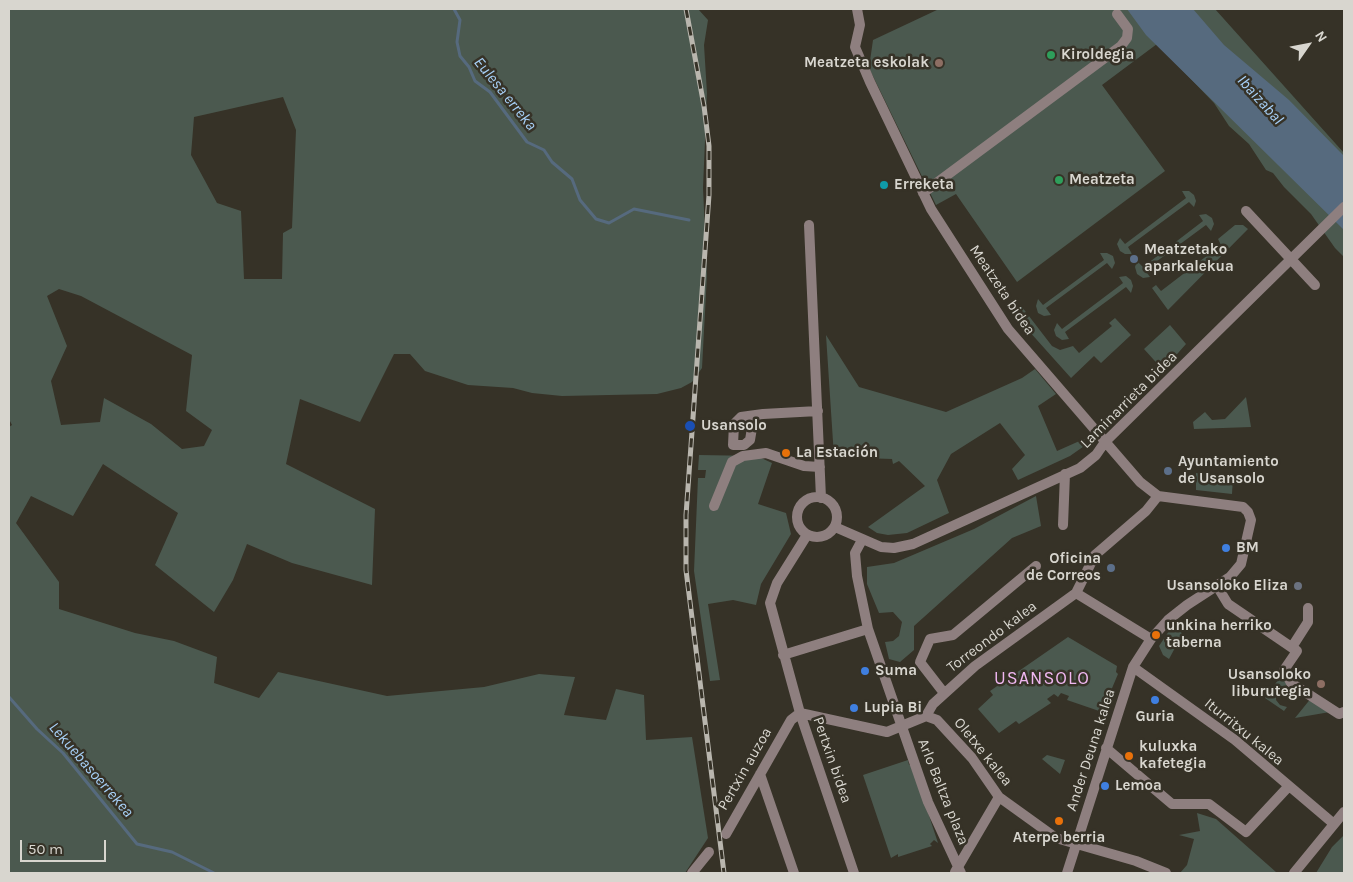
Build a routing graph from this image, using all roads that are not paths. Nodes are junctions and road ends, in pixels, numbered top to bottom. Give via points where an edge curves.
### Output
1 (857, 9) edge
2 (1117, 14) dead end
3 (923, 192) junction
4 (1344, 207) edge
5 (1246, 211) dead end
6 (809, 225) dead end
7 (1292, 259) junction
8 (1316, 285) dead end
9 (818, 411) junction
10 (754, 416) dead end
11 (1105, 442) junction
12 (820, 467) junction
13 (1065, 474) junction
14 (1158, 496) junction
15 (821, 498) junction
16 (714, 506) dead end
17 (1063, 525) dead end
18 (835, 527) junction
19 (807, 535) junction
20 (862, 540) junction
21 (1036, 566) dead end
22 (1216, 586) junction
23 (1076, 593) junction
24 (1308, 608) dead end
25 (868, 629) junction
26 (1151, 639) junction
27 (1295, 649) junction
28 (783, 655) junction
29 (1133, 667) junction
30 (944, 692) junction
31 (1344, 712) edge
32 (800, 713) junction
33 (926, 716) junction
34 (901, 728) junction
35 (1106, 748) junction
36 (760, 774) junction
37 (1288, 787) junction
38 (999, 797) junction
39 (1344, 812) edge
40 (1334, 824) junction
41 (726, 834) dead end
42 (1076, 845) junction
43 (709, 852) dead end
44 (958, 871) edge
45 (692, 873) edge
46 (794, 873) edge
47 (854, 873) edge
48 (1067, 873) edge
49 (1166, 873) edge
50 (1294, 873) edge

1 - 3 street, Meatzeta bidea via 860,24 854,47
2 - 3 street via 1128,29 1127,38 1121,46
3 - 11 street, Meatzeta bidea via 1008,329
4 - 7 street, Laminarrieta bidea
5 - 7 street
6 - 9 street
7 - 8 street
7 - 11 street, Laminarrieta bidea
9 - 10 street
9 - 12 street
11 - 13 street, Laminarrieta bidea via 1086,464
11 - 14 street via 1140,482
12 - 15 street
12 - 16 street via 804,466 766,453 743,456 732,462
13 - 17 street
13 - 20 street, Laminarrieta bidea via 913,544 894,548
14 - 22 street, Ander Deuna kalea via 1243,507 1248,512 1251,520 1241,564
14 - 23 street, Torreondo kalea via 1146,511 1096,555
15 - 18 street via 835,509
15 - 19 street via 809,499 798,513 799,526
18 - 19 street via 820,537
18 - 20 street, Laminarrieta bidea
19 - 28 street, Pertxin bidea via 777,583 770,603
20 - 25 street via 856,559
21 - 30 street via 953,635 930,639 920,662
22 - 26 street, Ander Deuna kalea via 1187,605
22 - 27 street via 1228,604
23 - 26 street
23 - 30 street, Torreondo kalea via 974,666
24 - 27 street via 1308,622
25 - 28 street
25 - 34 street
26 - 29 street, Ander Deuna kalea
27 - 31 street via 1284,670 1291,683 1339,714
28 - 32 street, Pertxin bidea
29 - 35 street, Ander Deuna kalea
29 - 37 street, Iturritxu kalea via 1236,740
30 - 33 street, Torreondo kalea
32 - 34 street via 887,732
32 - 36 street, Pertxin auzoa via 791,720
32 - 47 street, Pertxin bidea
33 - 34 street
33 - 38 street, Oletxe kalea via 938,720 966,751
34 - 44 street, Arlo Baltza plaza
35 - 37 street via 1172,804 1208,804 1246,832
35 - 42 street, Ander Deuna kalea
36 - 41 street, Pertxin auzoa
36 - 46 street
37 - 40 street, Iturritxu kalea
38 - 42 street, Oletxe kalea via 1056,838
38 - 44 street
39 - 40 street
40 - 50 street
42 - 48 street, Ander Deuna kalea
42 - 49 street, Oletxe kalea via 1136,861
43 - 45 street

